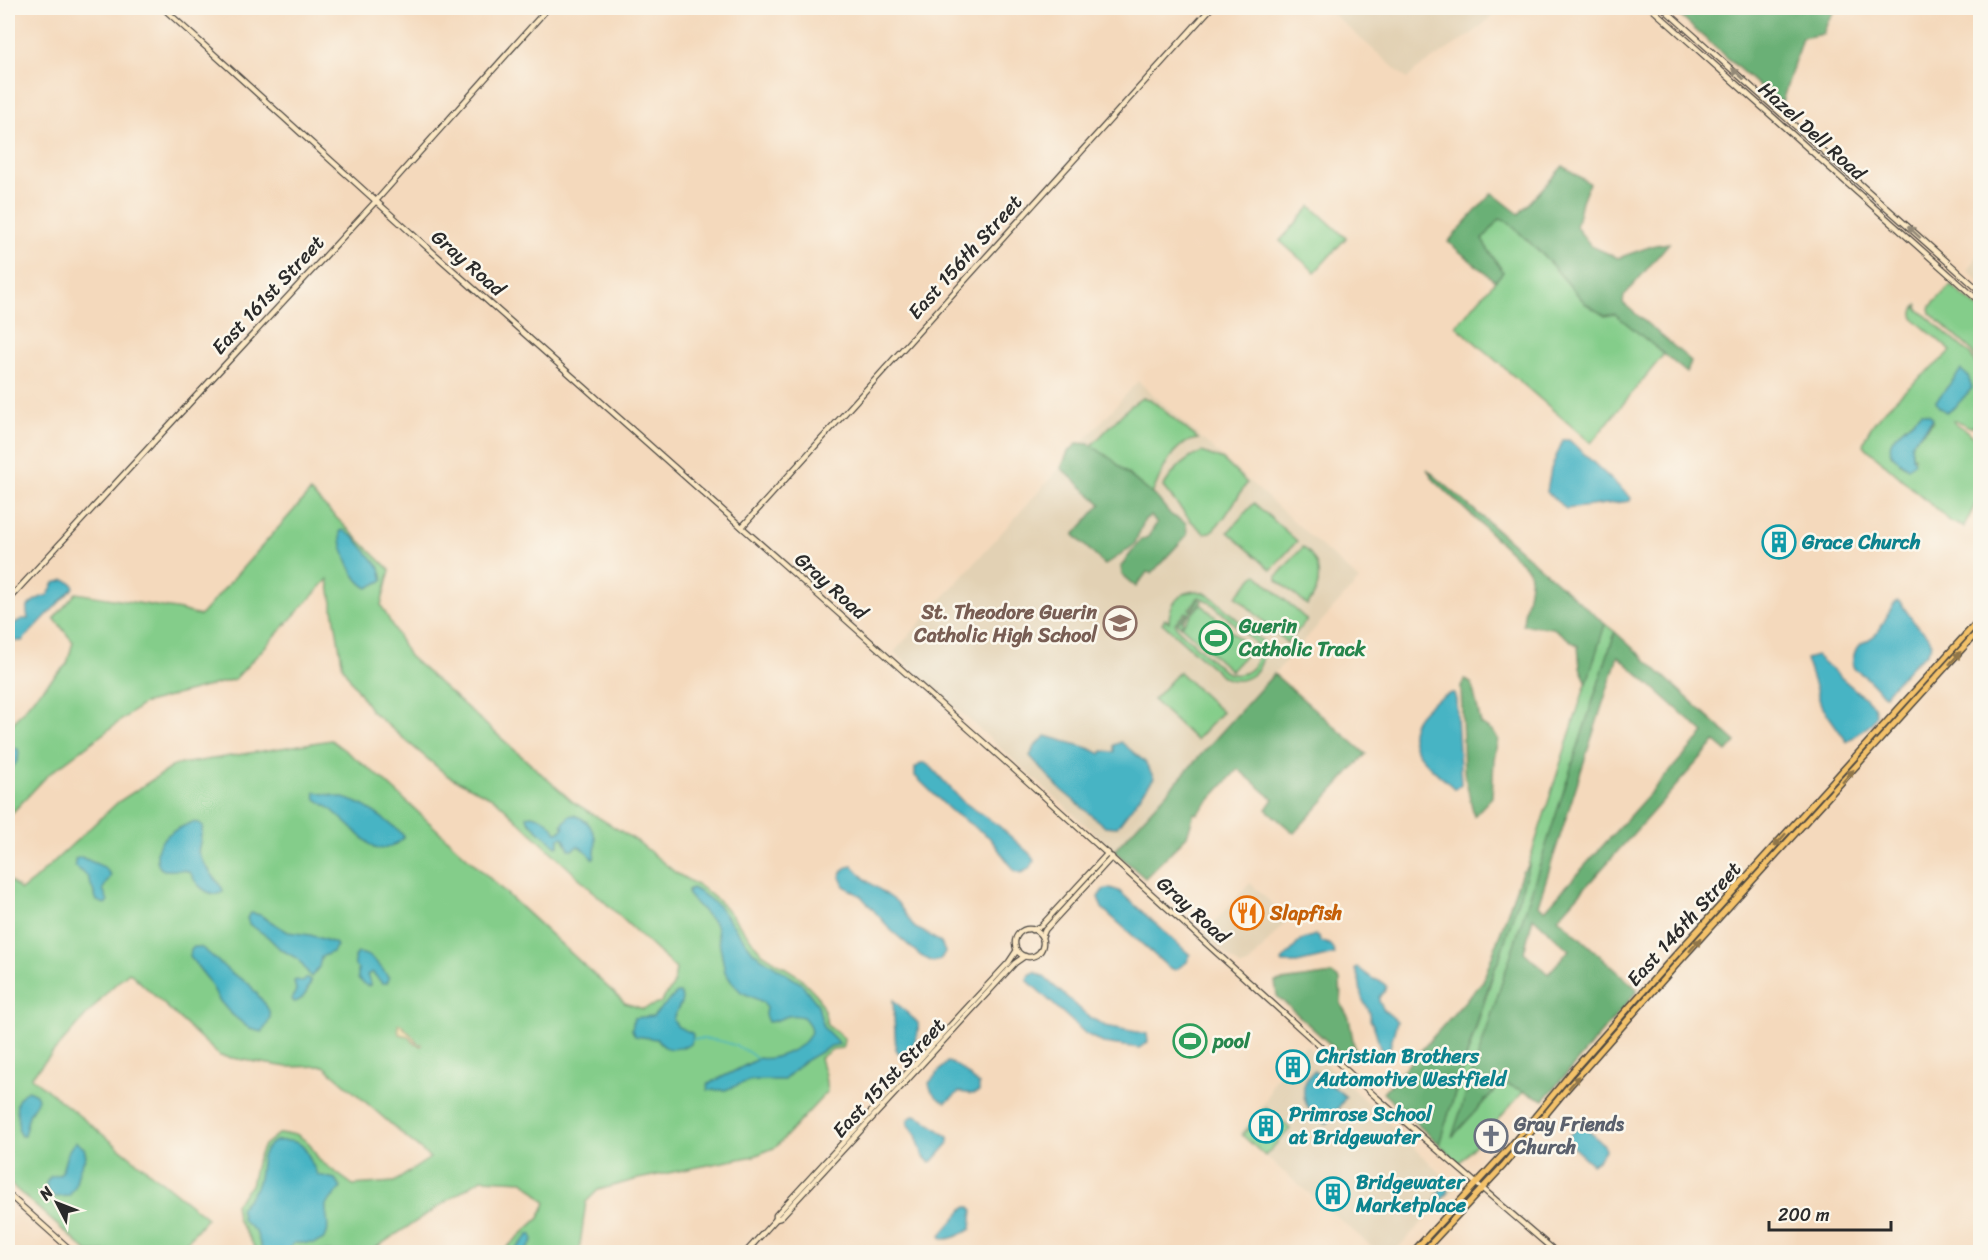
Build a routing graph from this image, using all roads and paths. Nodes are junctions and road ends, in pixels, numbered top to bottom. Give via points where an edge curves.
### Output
1 (163, 8) edge
2 (548, 8) edge
3 (1211, 8) edge
4 (1651, 8) edge
5 (1664, 8) edge
6 (375, 201) junction
7 (1980, 291) edge
8 (1980, 302) edge
9 (742, 527) junction
10 (8, 600) edge
11 (1980, 619) edge
12 (1980, 629) edge
13 (1110, 855) junction
14 (1032, 930) junction
15 (1042, 937) junction
16 (1017, 950) junction
17 (1025, 956) junction
18 (1479, 1187) junction
19 (8, 1194) edge
20 (776, 1219) junction
21 (73, 1252) edge
22 (746, 1252) edge
23 (1413, 1252) edge
24 (1423, 1252) edge
25 (1556, 1252) edge

1 - 6 street, Gray Road
2 - 6 street, East 161st Street
3 - 9 street, East 156th Street
4 - 8 street, Hazel Dell Road
7 -> 5 street, Hazel Dell Road
6 - 9 street, Gray Road
6 - 10 street, East 161st Street
9 - 13 street, Gray Road
11 -> 18 main road, East 146th Street via 1650,984
18 -> 12 main road, East 146th Street
13 - 14 street via 1041,926
13 - 15 street
13 - 18 street, Gray Road
14 - 15 street
14 - 16 street via 1019,934
15 - 17 street via 1040,952
16 - 17 street
16 - 20 street, East 151st Street
17 - 20 street, East 151st Street
18 - 23 main road, East 146th Street
18 - 24 main road, East 146th Street
18 - 25 street, Gray Road
19 - 21 street
20 - 22 street, East 151st Street

